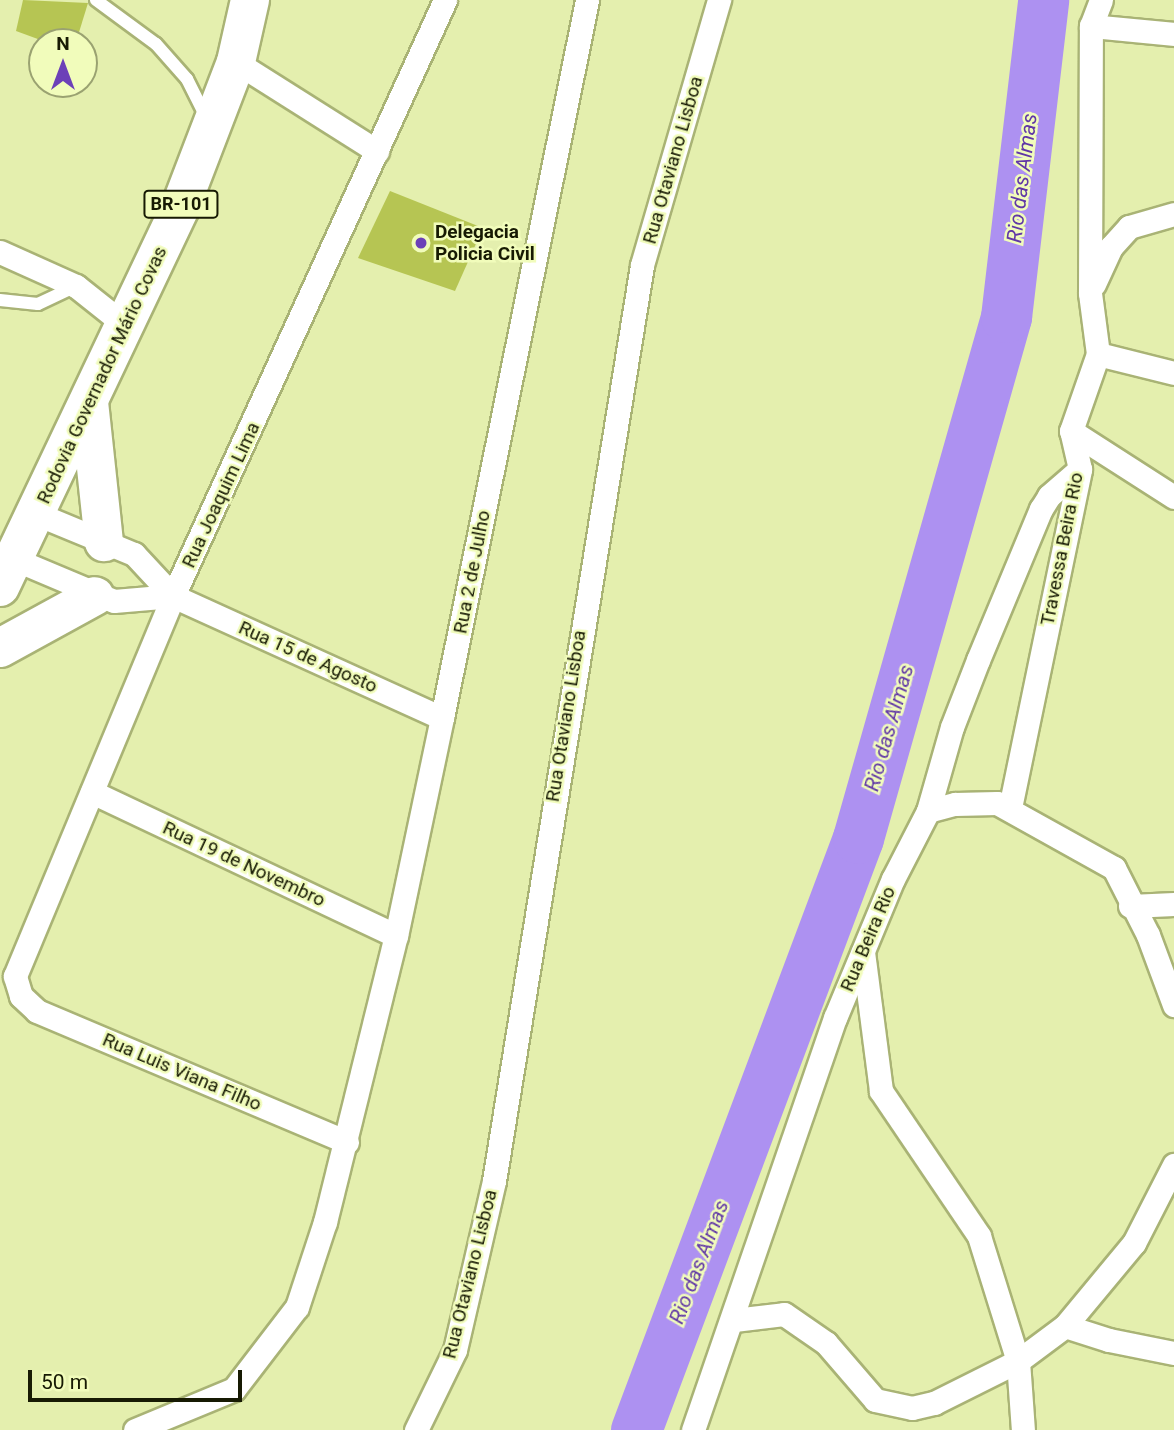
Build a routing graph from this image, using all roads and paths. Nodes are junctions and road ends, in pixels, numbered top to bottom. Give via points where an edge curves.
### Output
1 (96, 0) edge
2 (250, 0) edge
3 (445, 0) edge
4 (587, 0) edge
5 (719, 0) edge
6 (1101, 0) edge
7 (1091, 26) junction
8 (1174, 34) edge
9 (236, 62) junction
10 (212, 127) junction
11 (377, 150) junction
12 (1174, 214) edge
13 (0, 252) edge
14 (76, 286) junction
15 (1090, 293) junction
16 (0, 300) edge
17 (124, 324) junction
18 (1098, 354) junction
19 (1174, 373) edge
20 (89, 400) junction
21 (1071, 430) junction
22 (1080, 469) junction
23 (1174, 497) edge
24 (37, 514) junction
25 (104, 542) junction
26 (7, 573) edge
27 (95, 596) junction
28 (173, 596) junction
29 (0, 648) edge
30 (442, 718) junction
31 (92, 792) junction
32 (1010, 808) junction
33 (928, 811) junction
34 (1174, 904) edge
35 (1130, 906) junction
36 (396, 936) junction
37 (863, 952) junction
38 (21, 996) joint
39 (1174, 1005) edge
40 (347, 1142) junction
41 (1174, 1165) edge
42 (734, 1320) junction
43 (1065, 1326) junction
44 (1174, 1353) edge
45 (1018, 1361) junction
46 (911, 1419) edge
47 (135, 1430) edge
48 (416, 1430) edge
49 (693, 1430) edge
50 (1023, 1430) edge

1 - 10 lane via 156,44 187,79
2 - 9 highway, Rodovia Governador Mário Covas / BR-101
3 - 11 street, Rua Joaquim Lima
4 - 30 street, Rua 2 de Julho
5 - 48 street, Rua Otaviano Lisboa via 642,265 494,1181 455,1350
6 - 7 street
7 - 8 street
7 - 15 street
9 - 10 highway, Rodovia Governador Mário Covas / BR-101
9 - 11 street
10 - 17 highway, Rodovia Governador Mário Covas / BR-101 via 180,208
11 - 28 street, Rua Joaquim Lima
12 - 15 street via 1129,227 1111,247
13 - 14 street
14 - 16 lane via 38,304
14 - 17 street
15 - 18 street
17 - 20 highway, Rodovia Governador Mário Covas / BR-101
18 - 19 street
18 - 21 street
20 - 24 highway, Rodovia Governador Mário Covas / BR-101
20 - 25 highway
21 - 22 street, Travessa Beira Rio
21 - 23 street
22 - 32 street, Travessa Beira Rio
22 - 33 street, Rua Beira Rio via 1049,496 1033,527 952,727
24 - 25 street
24 - 26 highway, Rodovia Governador Mário Covas / BR-101
25 - 28 street via 141,559
26 - 27 street
27 - 28 street via 114,601
27 - 29 highway
28 - 30 street, Rua 15 de Agosto
28 - 31 street, Rua Joaquim Lima
30 - 36 street, Rua 2 de Julho
31 - 36 street, Rua 19 de Novembro
31 - 38 street, Rua Joaquim Lima via 15,976
32 - 33 street via 976,802
32 - 35 street via 1114,868
33 - 37 street, Rua Beira Rio
34 - 35 street
35 - 39 street via 1148,935
36 - 40 street, Rua 2 de Julho
37 - 42 street, Rua Beira Rio via 796,1123
37 - 45 street via 881,1091 979,1236
38 - 40 street, Rua Luis Viana Filho via 37,1011
40 - 47 street, Rua 2 de Julho via 298,1307 234,1389
41 - 43 street via 1134,1243
42 - 46 street via 784,1314 826,1343 874,1400
42 - 49 street, Rua Beira Rio
43 - 44 street
43 - 45 street
45 - 46 street
45 - 50 street

